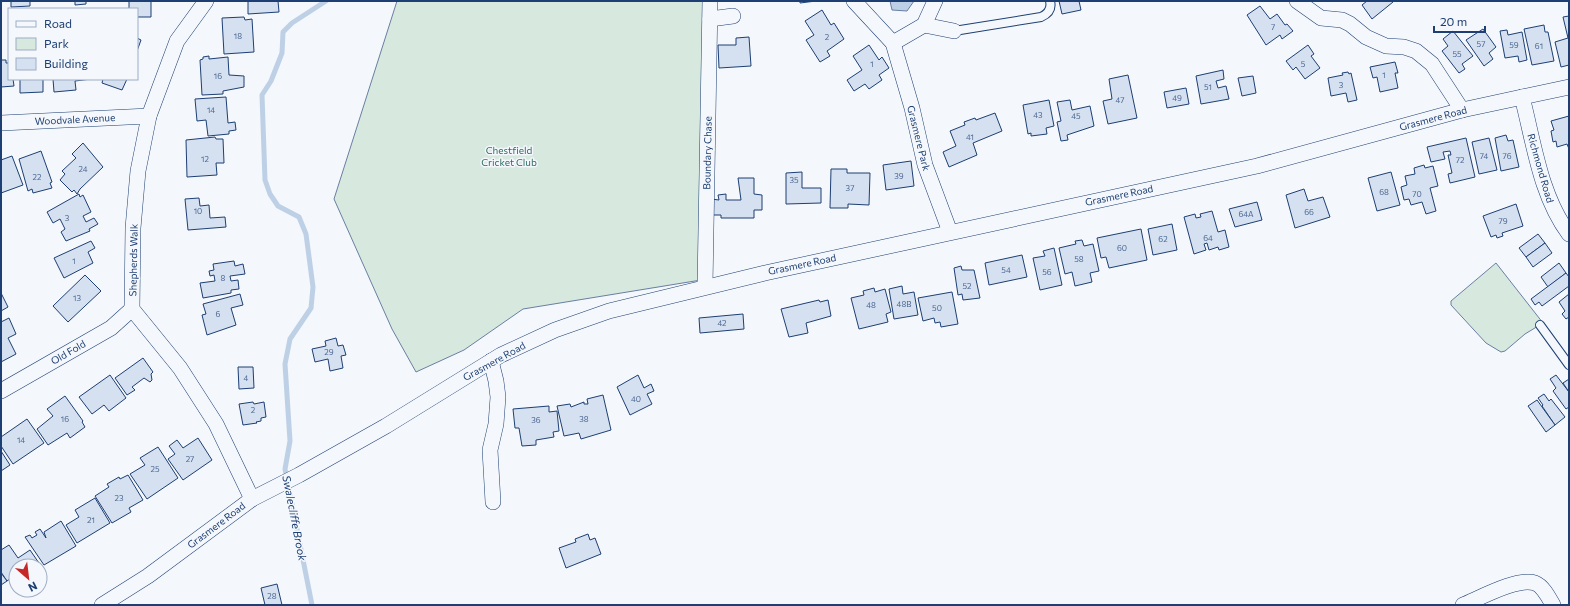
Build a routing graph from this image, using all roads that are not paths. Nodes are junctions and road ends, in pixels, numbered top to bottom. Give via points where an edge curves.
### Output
1 (206, 1) edge
2 (710, 1) edge
3 (854, 1) edge
4 (935, 1) edge
5 (1050, 1) edge
6 (1297, 1) edge
7 (733, 16) dead end
8 (710, 19) junction
9 (924, 25) junction
10 (954, 31) joint
11 (893, 43) junction
12 (1569, 87) edge
13 (1522, 97) junction
14 (1462, 110) junction
15 (149, 116) junction
16 (1, 123) edge
17 (950, 232) junction
18 (1569, 234) edge
19 (705, 286) junction
20 (132, 309) junction
21 (1540, 325) dead end
22 (491, 361) junction
23 (1569, 365) edge
24 (1, 391) edge
25 (252, 499) junction
26 (493, 502) dead end
27 (102, 605) edge
28 (1463, 605) edge
29 (1553, 605) edge

1 - 15 street, Shepherds Walk via 177,40
2 - 8 street, Boundary Chase
3 - 11 street, Grasmere Park
4 - 9 street
5 - 10 lane via 1049,11 1041,17
6 - 14 street via 1321,18 1342,20 1366,37 1386,46 1416,51 1432,64
7 - 8 street
8 - 19 street, Boundary Chase
9 - 10 street
9 - 11 street
11 - 17 street, Grasmere Park via 925,165
12 - 13 street, Grasmere Road
13 - 14 street, Grasmere Road
13 - 18 street, Richmond Road via 1547,196 1557,218
14 - 17 street, Grasmere Road via 1257,166
15 - 16 street, Woodvale Avenue
15 - 20 street, Shepherds Walk via 138,171 134,214
17 - 19 street, Grasmere Road
19 - 22 street, Grasmere Road via 609,310 555,330
20 - 24 street, Old Fold via 112,328
20 - 25 street, Shepherds Walk via 180,368 212,418
21 - 23 lane
22 - 25 street, Grasmere Road via 386,426
22 - 26 street via 498,397 496,424 490,450
25 - 27 street, Grasmere Road via 148,576
28 - 29 street via 1503,588 1536,583 1544,590

